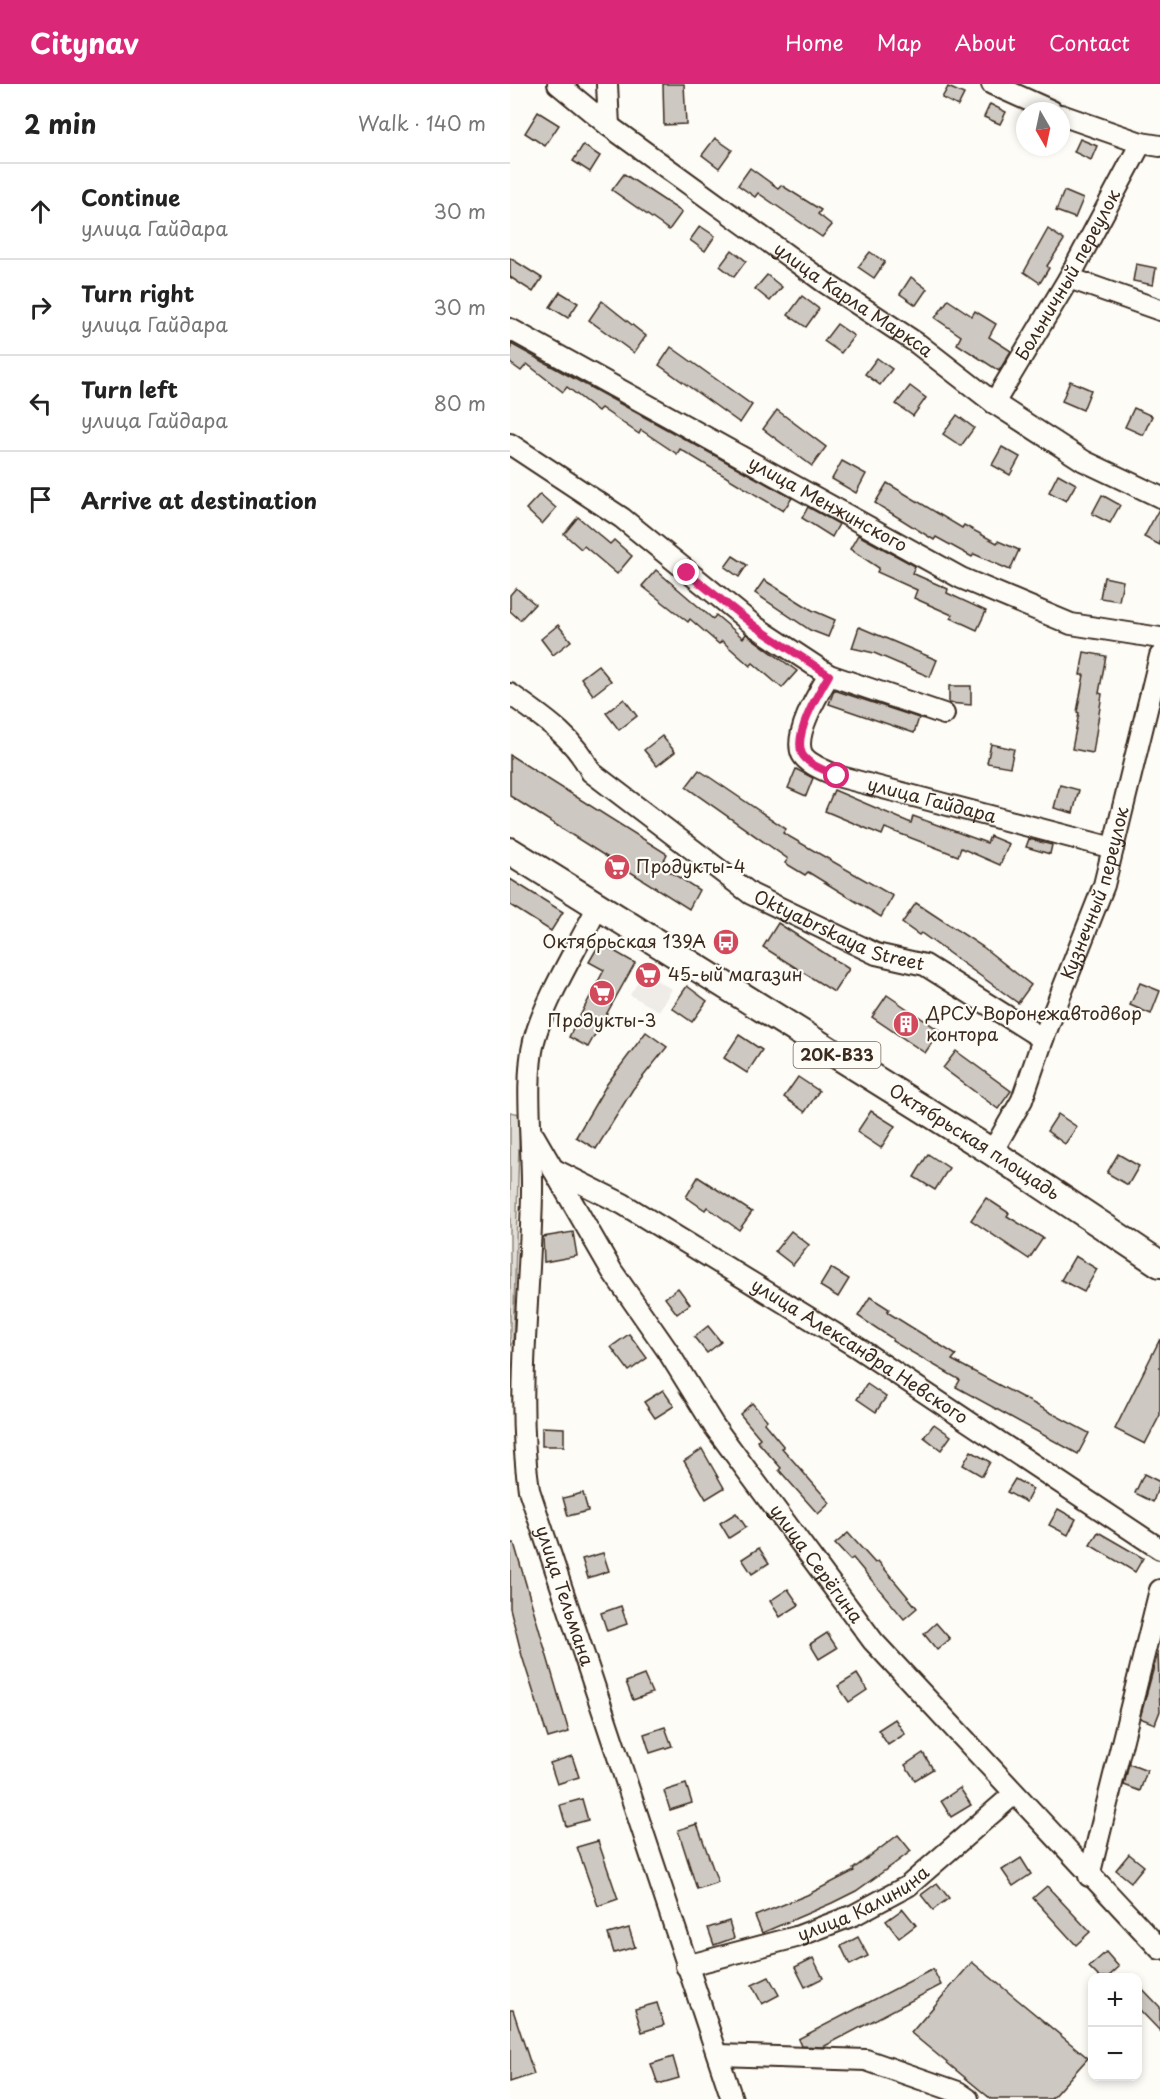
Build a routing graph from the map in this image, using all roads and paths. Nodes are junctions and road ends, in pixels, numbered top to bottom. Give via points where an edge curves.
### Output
1 (558, 84) edge
2 (607, 84) edge
3 (992, 84) edge
4 (1032, 102) edge
5 (1070, 118) edge
6 (609, 126) junction
7 (1151, 145) edge
8 (1069, 278) junction
9 (1160, 310) edge
10 (510, 329) edge
11 (994, 404) junction
12 (510, 444) edge
13 (1160, 497) edge
14 (1160, 638) edge
15 (1160, 656) edge
16 (829, 675) junction
17 (510, 694) edge
18 (944, 714) dead end
19 (1113, 848) junction
20 (510, 851) edge
21 (598, 906) junction
22 (1043, 1039) junction
23 (532, 1134) junction
24 (992, 1152) junction
25 (550, 1167) junction
26 (1160, 1264) edge
27 (518, 1466) edge
28 (1160, 1549) edge
29 (1160, 1590) edge
30 (1014, 1794) junction
31 (1089, 1876) junction
32 (1160, 1949) edge
33 (686, 1966) junction
34 (719, 2055) junction
35 (732, 2099) edge
36 (968, 2099) edge

1 - 6 street, улица Карла Маркса
2 - 6 street
3 - 4 street
5 - 7 street
6 - 11 street, улица Карла Маркса via 918,344
7 - 8 street, Больничный переулок
8 - 9 street
8 - 11 street, Больничный переулок
10 - 14 street, улица Менжинского via 961,578 1071,624
11 - 13 street, улица Карла Маркса via 1084,461
12 - 16 street via 622,518 756,627
15 - 19 street, Кузнечный переулок
16 - 18 street
16 - 19 street, улица Гайдара via 810,708 800,739 802,753 810,763 837,776
17 - 22 street, Oktyabrskaya Street via 555,727 583,754 591,772 751,894 876,954 925,965
19 - 22 street, Кузнечный переулок via 1091,922
20 - 21 main road, Октябрьская площадь / 20К-В33
21 - 23 street, улица Тельмана via 534,1040 530,1065
21 - 24 main road, Октябрьская площадь / 20К-В33
22 - 24 street, Кузнечный переулок via 1022,1100
23 - 25 street, улица Серёгина
23 - 27 street, улица Тельмана
24 - 26 main road, Октябрьская площадь / 20К-В33
25 - 28 street, улица Александра Невского via 623,1204 855,1346
25 - 30 street, улица Серёгина via 714,1426 803,1548 873,1641
27 - 33 street, улица Тельмана
29 - 31 street
30 - 31 street, улица Серёгина
30 - 33 street, улица Калинина via 908,1886 854,1915 796,1937
31 - 32 street, улица Серёгина
33 - 34 street, улица Тельмана
34 - 35 street, улица Тельмана
34 - 36 street via 866,2060

